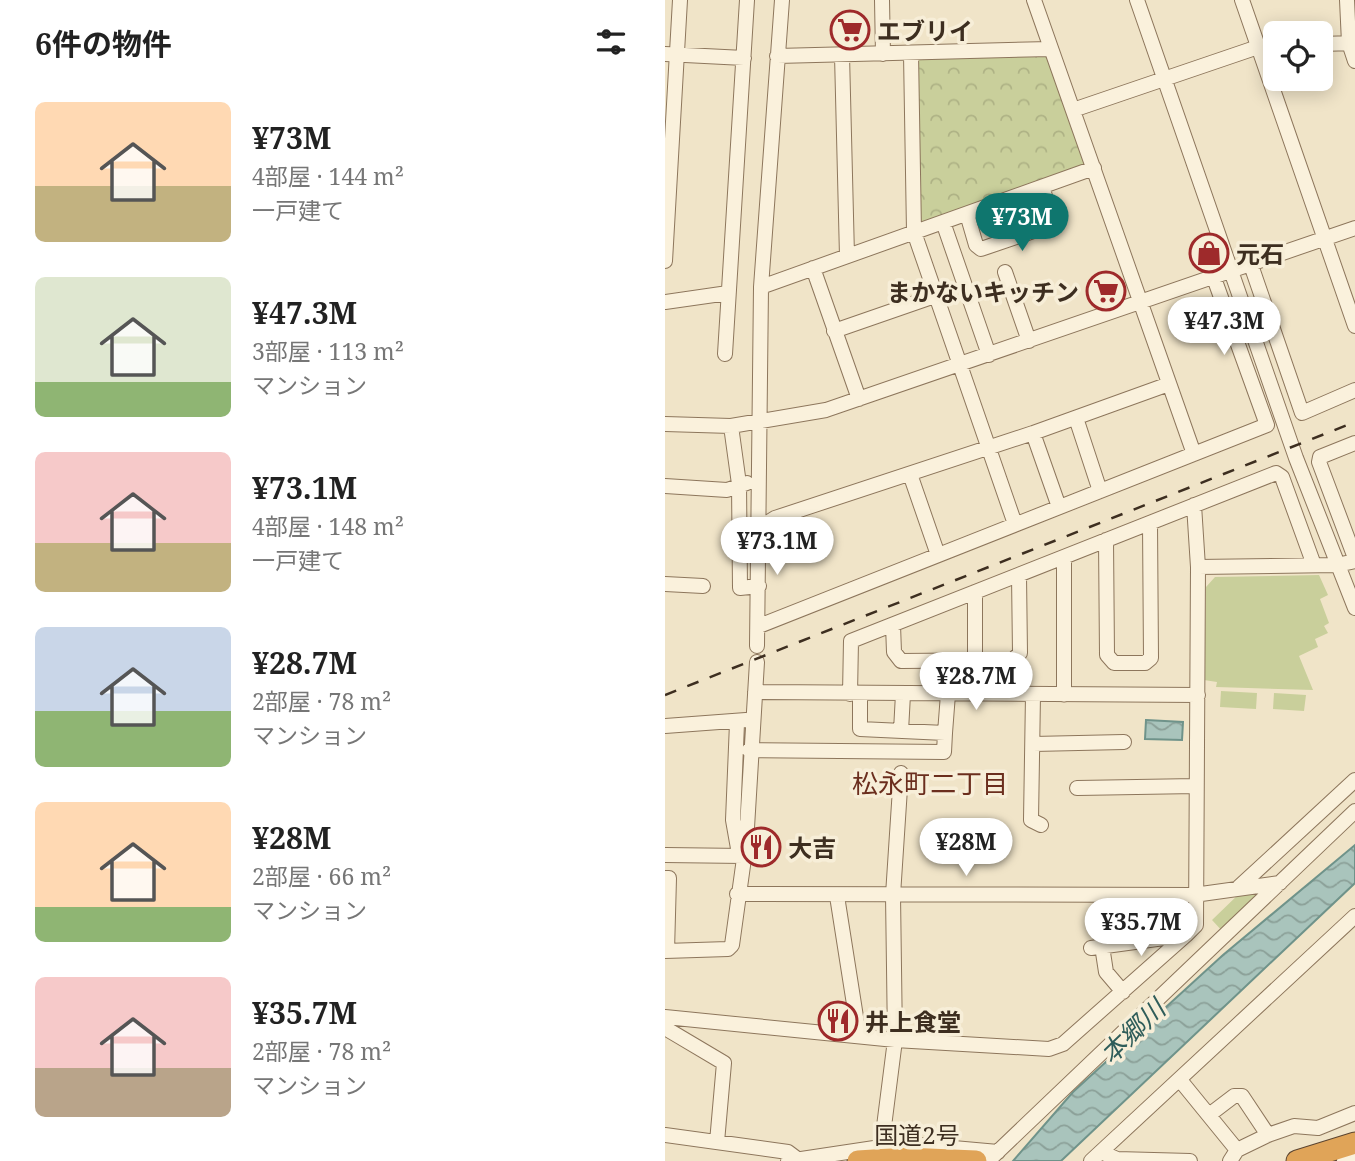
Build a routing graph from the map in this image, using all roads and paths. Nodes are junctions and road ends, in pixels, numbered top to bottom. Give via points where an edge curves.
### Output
1 (680, 0) edge
2 (747, 0) edge
3 (782, 0) edge
4 (882, 0) edge
5 (1034, 0) edge
6 (1137, 0) edge
7 (1242, 0) edge
8 (1347, 0) edge
9 (1352, 43) edge
10 (1333, 44) edge
11 (1258, 47) junction
12 (1263, 47) edge
13 (1050, 49) junction
14 (671, 54) edge
15 (883, 54) junction
16 (911, 54) junction
17 (842, 55) junction
18 (777, 56) junction
19 (744, 58) junction
20 (1355, 61) edge
21 (1164, 80) junction
22 (1073, 110) junction
23 (1094, 168) junction
24 (667, 180) edge
25 (1042, 187) junction
26 (967, 214) junction
27 (943, 222) junction
28 (1355, 228) edge
29 (914, 232) junction
30 (666, 238) edge
31 (1325, 239) junction
32 (847, 256) junction
33 (665, 261) edge
34 (1251, 265) junction
35 (813, 268) junction
36 (1005, 272) dead end
37 (1231, 272) junction
38 (1214, 278) junction
39 (761, 287) junction
40 (729, 293) junction
41 (935, 296) junction
42 (665, 302) edge
43 (1140, 303) junction
44 (1355, 326) edge
45 (834, 331) junction
46 (1029, 341) junction
47 (725, 354) dead end
48 (989, 355) junction
49 (961, 365) junction
50 (1170, 384) junction
51 (1355, 390) edge
52 (859, 399) junction
53 (1076, 418) junction
54 (760, 421) junction
55 (665, 424) edge
56 (731, 426) junction
57 (1033, 433) junction
58 (1355, 443) edge
59 (988, 448) junction
60 (1194, 454) junction
61 (910, 474) junction
62 (758, 481) junction
63 (739, 484) junction
64 (665, 486) edge
65 (1101, 491) junction
66 (1194, 505) junction
67 (1059, 507) junction
68 (1015, 524) junction
69 (1150, 524) junction
70 (759, 528) junction
71 (1106, 540) junction
72 (938, 555) junction
73 (1064, 558) junction
74 (1355, 559) edge
75 (1314, 565) junction
76 (1336, 565) junction
77 (1198, 567) junction
78 (1019, 576) junction
79 (665, 584) edge
80 (703, 586) dead end
81 (759, 586) junction
82 (975, 592) junction
83 (1355, 608) edge
84 (893, 625) junction
85 (759, 626) junction
86 (757, 646) dead end
87 (975, 661) junction
88 (757, 662) dead end
89 (755, 692) junction
90 (855, 694) junction
91 (903, 694) junction
92 (948, 694) junction
93 (1033, 695) junction
94 (1064, 695) junction
95 (1198, 695) junction
96 (744, 721) junction
97 (665, 726) edge
98 (901, 731) junction
99 (945, 733) junction
100 (1124, 743) dead end
101 (1033, 744) junction
102 (749, 750) junction
103 (901, 773) dead end
104 (1355, 780) edge
105 (1196, 786) junction
106 (1077, 788) dead end
107 (1355, 811) edge
108 (1041, 825) dead end
109 (665, 855) edge
110 (741, 855) junction
111 (665, 878) edge
112 (1280, 883) junction
113 (1237, 888) junction
114 (737, 894) junction
115 (893, 895) junction
116 (1194, 895) junction
117 (837, 896) junction
118 (1355, 916) edge
119 (1186, 935) junction
120 (666, 951) edge
121 (1123, 992) junction
122 (665, 1017) edge
123 (665, 1028) edge
124 (859, 1036) junction
125 (895, 1040) junction
126 (1180, 1080) junction
127 (1355, 1113) edge
128 (1209, 1115) junction
129 (665, 1135) edge
130 (1268, 1135) junction
131 (716, 1142) junction
132 (1355, 1143) edge
133 (881, 1148) junction
134 (1233, 1155) edge
135 (993, 1156) edge
136 (1096, 1157) edge
137 (1355, 1157) edge
138 (789, 1158) edge
139 (858, 1161) edge
140 (976, 1161) edge
141 (1190, 1161) edge
142 (1297, 1161) edge
143 (1344, 1161) edge

1 - 14 street
2 - 19 street
3 - 18 street
4 - 15 street
5 - 13 street
6 - 21 street
7 - 11 street
8 - 9 street
9 - 10 street
9 - 20 street
11 - 12 street
11 - 21 street
11 - 31 street
13 - 16 street
13 - 22 street
14 - 19 street
14 - 24 street
15 - 16 street
15 - 17 street
16 - 29 street
17 - 18 street
17 - 32 street
18 - 39 street
19 - 40 street
21 - 22 street
21 - 37 street
22 - 23 street
23 - 25 street
23 - 43 street
24 - 30 street
25 - 26 street
25 - 26 street via 1051,225 981,248
26 - 27 street
27 - 29 street
27 - 48 street
28 - 31 street
29 - 32 street
29 - 41 street
30 - 33 street
31 - 34 street
31 - 44 street
32 - 35 street
34 - 37 street
34 - 51 street via 1302,413
35 - 39 street
35 - 45 street
36 - 46 street
37 - 38 street
37 - 76 street
38 - 43 street
38 - 60 street via 1267,425
39 - 54 street
40 - 42 street
40 - 47 street
41 - 45 street
41 - 49 street
43 - 46 street
43 - 50 street
45 - 52 street
46 - 48 street
48 - 49 street
49 - 52 street
49 - 59 street
50 - 53 street
50 - 60 street
52 - 54 street via 826,410
53 - 57 street
53 - 65 street
54 - 56 street
54 - 62 street
55 - 56 street
56 - 63 street
57 - 59 street
57 - 67 street
58 - 74 street via 1320,457 1319,462
59 - 61 street
59 - 68 street
60 - 65 street
61 - 70 street via 775,517
61 - 72 street
62 - 63 street
62 - 70 street
63 - 64 street via 727,490
63 - 81 street via 740,588
65 - 67 street
66 - 69 street
66 - 75 street via 1276,473 1282,477
66 - 77 street
67 - 68 street
68 - 72 street
69 - 71 street
69 - 71 street via 1151,658 1145,663 1114,663 1107,654
70 - 81 street
71 - 73 street
72 - 85 street
73 - 78 street
73 - 94 street
74 - 76 street
75 - 76 street
75 - 77 street
76 - 83 street
77 - 95 street
78 - 82 street
78 - 87 street via 1020,653 1013,660
79 - 80 street
81 - 85 street
82 - 84 street
82 - 87 street
84 - 87 street via 894,652 901,661
84 - 90 street via 851,641
85 - 86 street
88 - 89 street
89 - 90 street
89 - 96 street
90 - 91 street
90 - 98 street via 860,729
91 - 92 street
91 - 98 street
92 - 93 street
92 - 99 street
93 - 94 street
93 - 101 street
94 - 95 street
95 - 105 street
96 - 97 street
96 - 102 street
96 - 110 street via 733,820
98 - 99 street
99 - 102 street via 944,752
100 - 101 street
101 - 108 street via 1031,820
102 - 110 street
103 - 115 street
104 - 113 street
105 - 106 street
105 - 116 street
107 - 112 street via 1318,854
109 - 110 street
110 - 114 street
111 - 120 street via 669,878
112 - 113 street
112 - 135 street
113 - 116 street
114 - 117 street
114 - 120 street via 728,949
115 - 116 street
115 - 117 street
115 - 125 street
116 - 119 street via 1196,925
117 - 124 street
118 - 126 street
119 - 121 street
119 - 121 street via 1096,947 1106,971
121 - 125 street via 1063,1044 1049,1049
122 - 124 street
123 - 131 street via 724,1063
124 - 125 street
125 - 133 street
126 - 128 street
126 - 136 street
127 - 130 street via 1318,1128 1294,1126
128 - 130 street via 1234,1096 1242,1096
128 - 134 street
129 - 131 street
130 - 134 street
131 - 138 street
132 - 142 highway
133 - 135 street via 920,1145
133 - 138 street
136 - 141 street
137 - 143 street
139 - 140 highway, 国道2号

